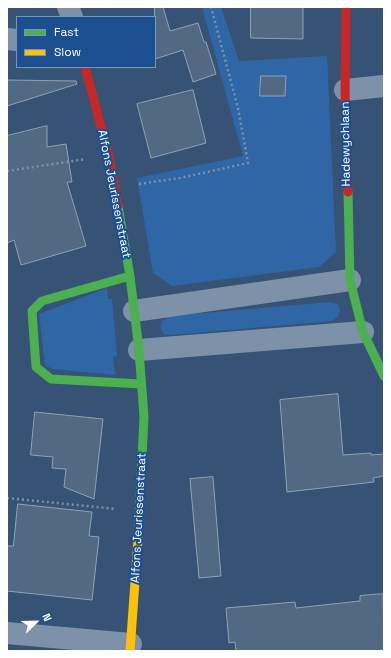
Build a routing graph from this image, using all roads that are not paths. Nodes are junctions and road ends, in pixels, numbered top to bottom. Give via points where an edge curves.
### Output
1 (346, 7) edge
2 (85, 68) edge
3 (384, 86) edge
4 (345, 90) junction
5 (130, 276) junction
6 (350, 280) junction
7 (134, 311) junction
8 (363, 332) junction
9 (138, 350) junction
10 (384, 376) edge
11 (141, 384) junction
12 (7, 633) edge
13 (130, 648) edge

1 - 4 street, Hadewychlaan
2 - 5 street, Alfons Jeurissenstraat via 109,156
3 - 4 street
4 - 6 street, Hadewychlaan
5 - 7 street, Alfons Jeurissenstraat
5 - 11 street via 42,301 32,311 36,367 51,380
6 - 7 street
6 - 8 street, Hadewychlaan
7 - 9 street, Alfons Jeurissenstraat
8 - 9 street
8 - 10 street, Hadewychlaan
9 - 11 street, Alfons Jeurissenstraat
11 - 13 street, Alfons Jeurissenstraat via 144,417
12 - 13 street

